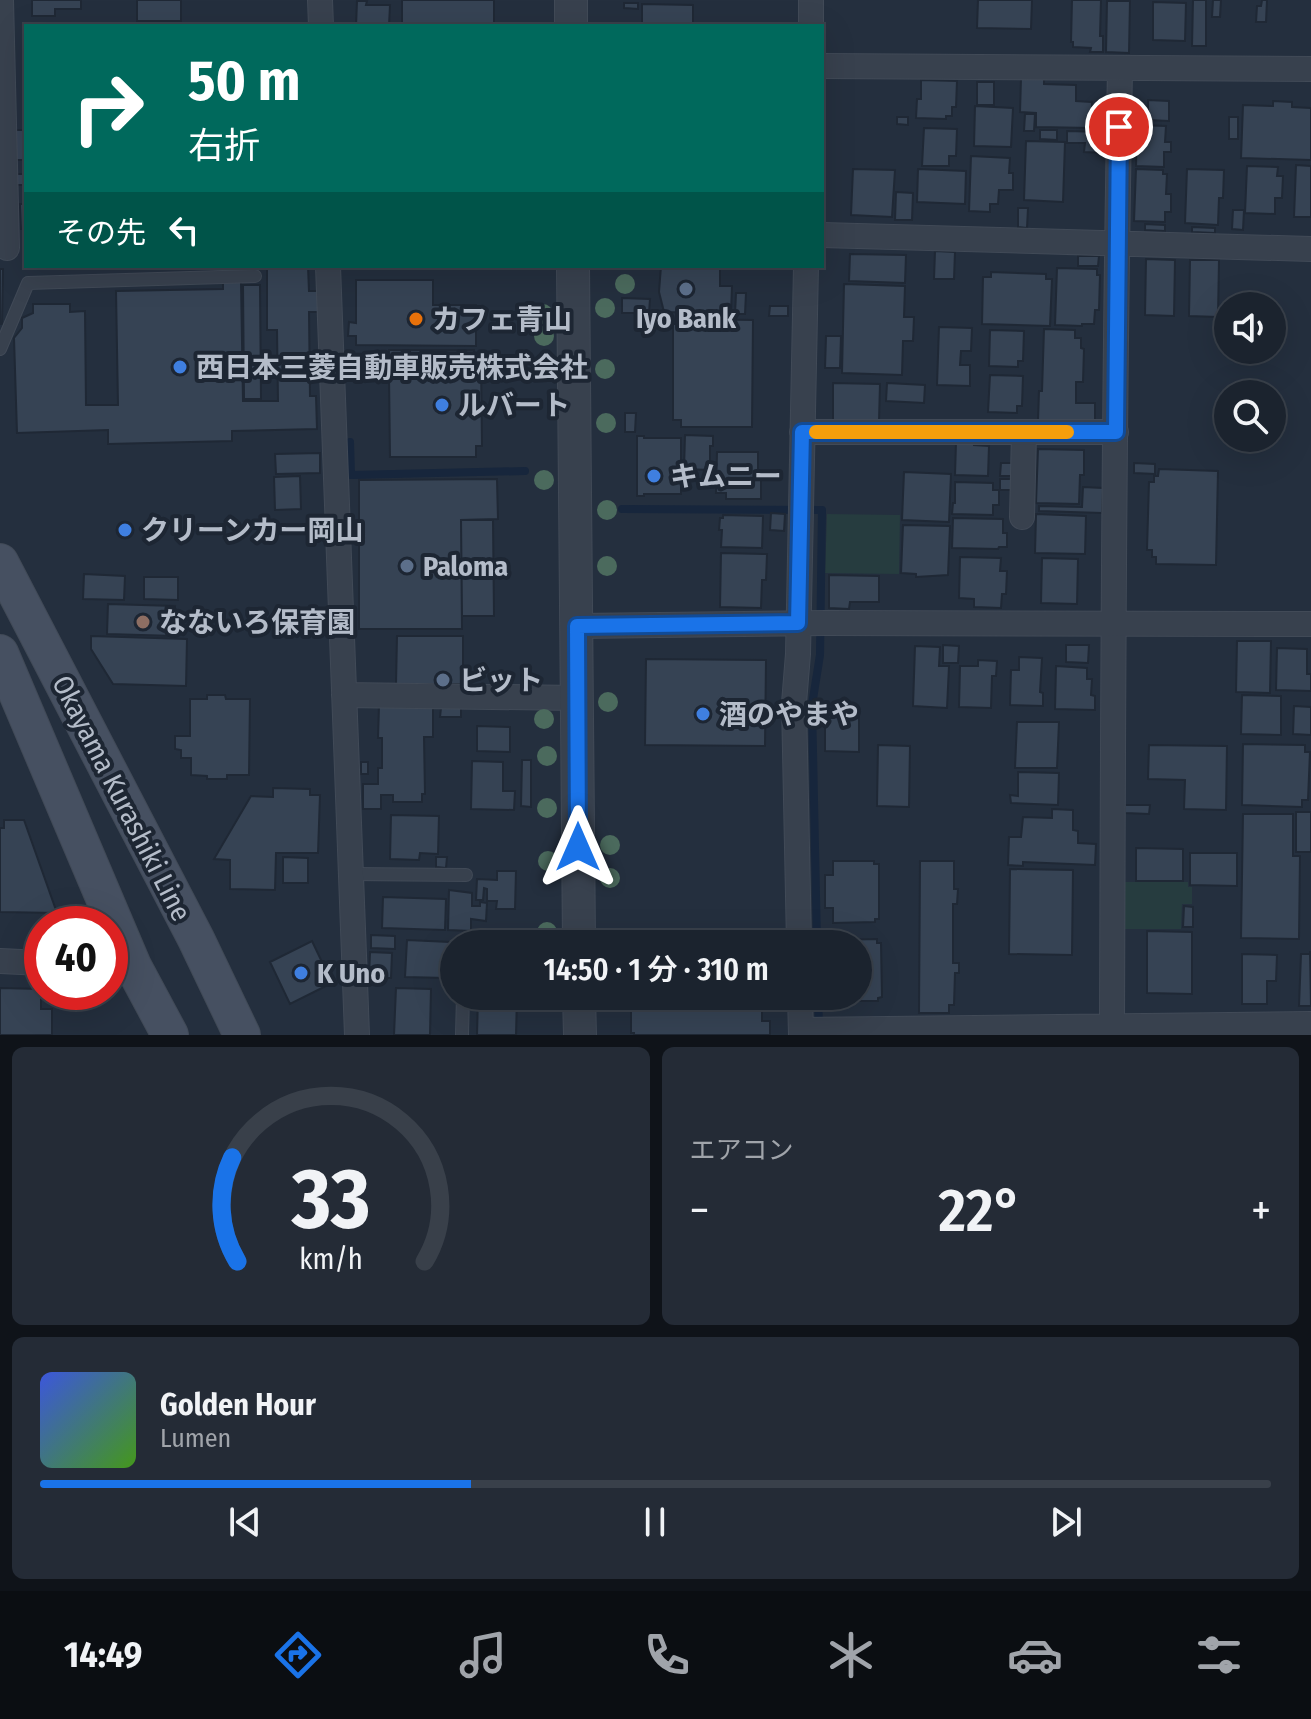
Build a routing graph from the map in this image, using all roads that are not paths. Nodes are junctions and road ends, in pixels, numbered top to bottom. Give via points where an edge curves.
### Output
1 (1, 0) edge
2 (320, 0) edge
3 (571, 0) edge
4 (811, 0) edge
5 (321, 24) edge
6 (571, 24) edge
7 (811, 24) edge
8 (824, 66) edge
9 (1120, 69) junction
10 (1311, 69) edge
11 (824, 235) edge
12 (1116, 244) junction
13 (11, 248) edge
14 (1311, 249) edge
15 (328, 268) edge
16 (573, 268) edge
17 (806, 268) edge
18 (255, 276) dead end
19 (0, 349) edge
20 (802, 432) junction
21 (1024, 432) junction
22 (1116, 432) junction
23 (1022, 517) dead end
24 (0, 562) edge
25 (812, 623) junction
26 (1311, 624) edge
27 (1113, 625) junction
28 (577, 626) junction
29 (2, 663) edge
30 (344, 695) junction
31 (577, 698) junction
32 (350, 874) junction
33 (466, 875) dead end
34 (98, 906) edge
35 (579, 930) edge
36 (799, 930) edge
37 (0, 961) edge
38 (24, 962) edge
39 (128, 975) edge
40 (463, 1010) edge
41 (579, 1010) edge
42 (804, 1010) edge
43 (1311, 1024) edge
44 (1112, 1026) junction
45 (810, 1031) edge
46 (170, 1035) edge
47 (242, 1035) edge
48 (357, 1035) edge
49 (462, 1035) edge
50 (580, 1035) edge

1 - 13 street
2 - 5 street
3 - 6 street
4 - 7 street
8 - 9 street
9 - 10 street
9 - 12 street
11 - 12 street
12 - 14 street
12 - 22 street
15 - 30 street
16 - 28 street
17 - 20 street
18 - 19 lane via 28,283
20 - 21 street
20 - 25 street via 801,509
21 - 22 street
21 - 23 street
22 - 27 street
24 - 47 main road, Okayama Kurashiki Line
25 - 27 street
25 - 28 street
25 - 36 street via 798,654 794,703
26 - 27 street
27 - 44 street
28 - 31 street
29 - 34 main road, Okayama Kurashiki Line
30 - 31 street
30 - 32 street
31 - 35 street
32 - 33 lane
32 - 48 street
37 - 38 street
39 - 46 main road, Okayama Kurashiki Line
40 - 49 lane
41 - 50 street
42 - 45 street
43 - 44 street
44 - 45 street

